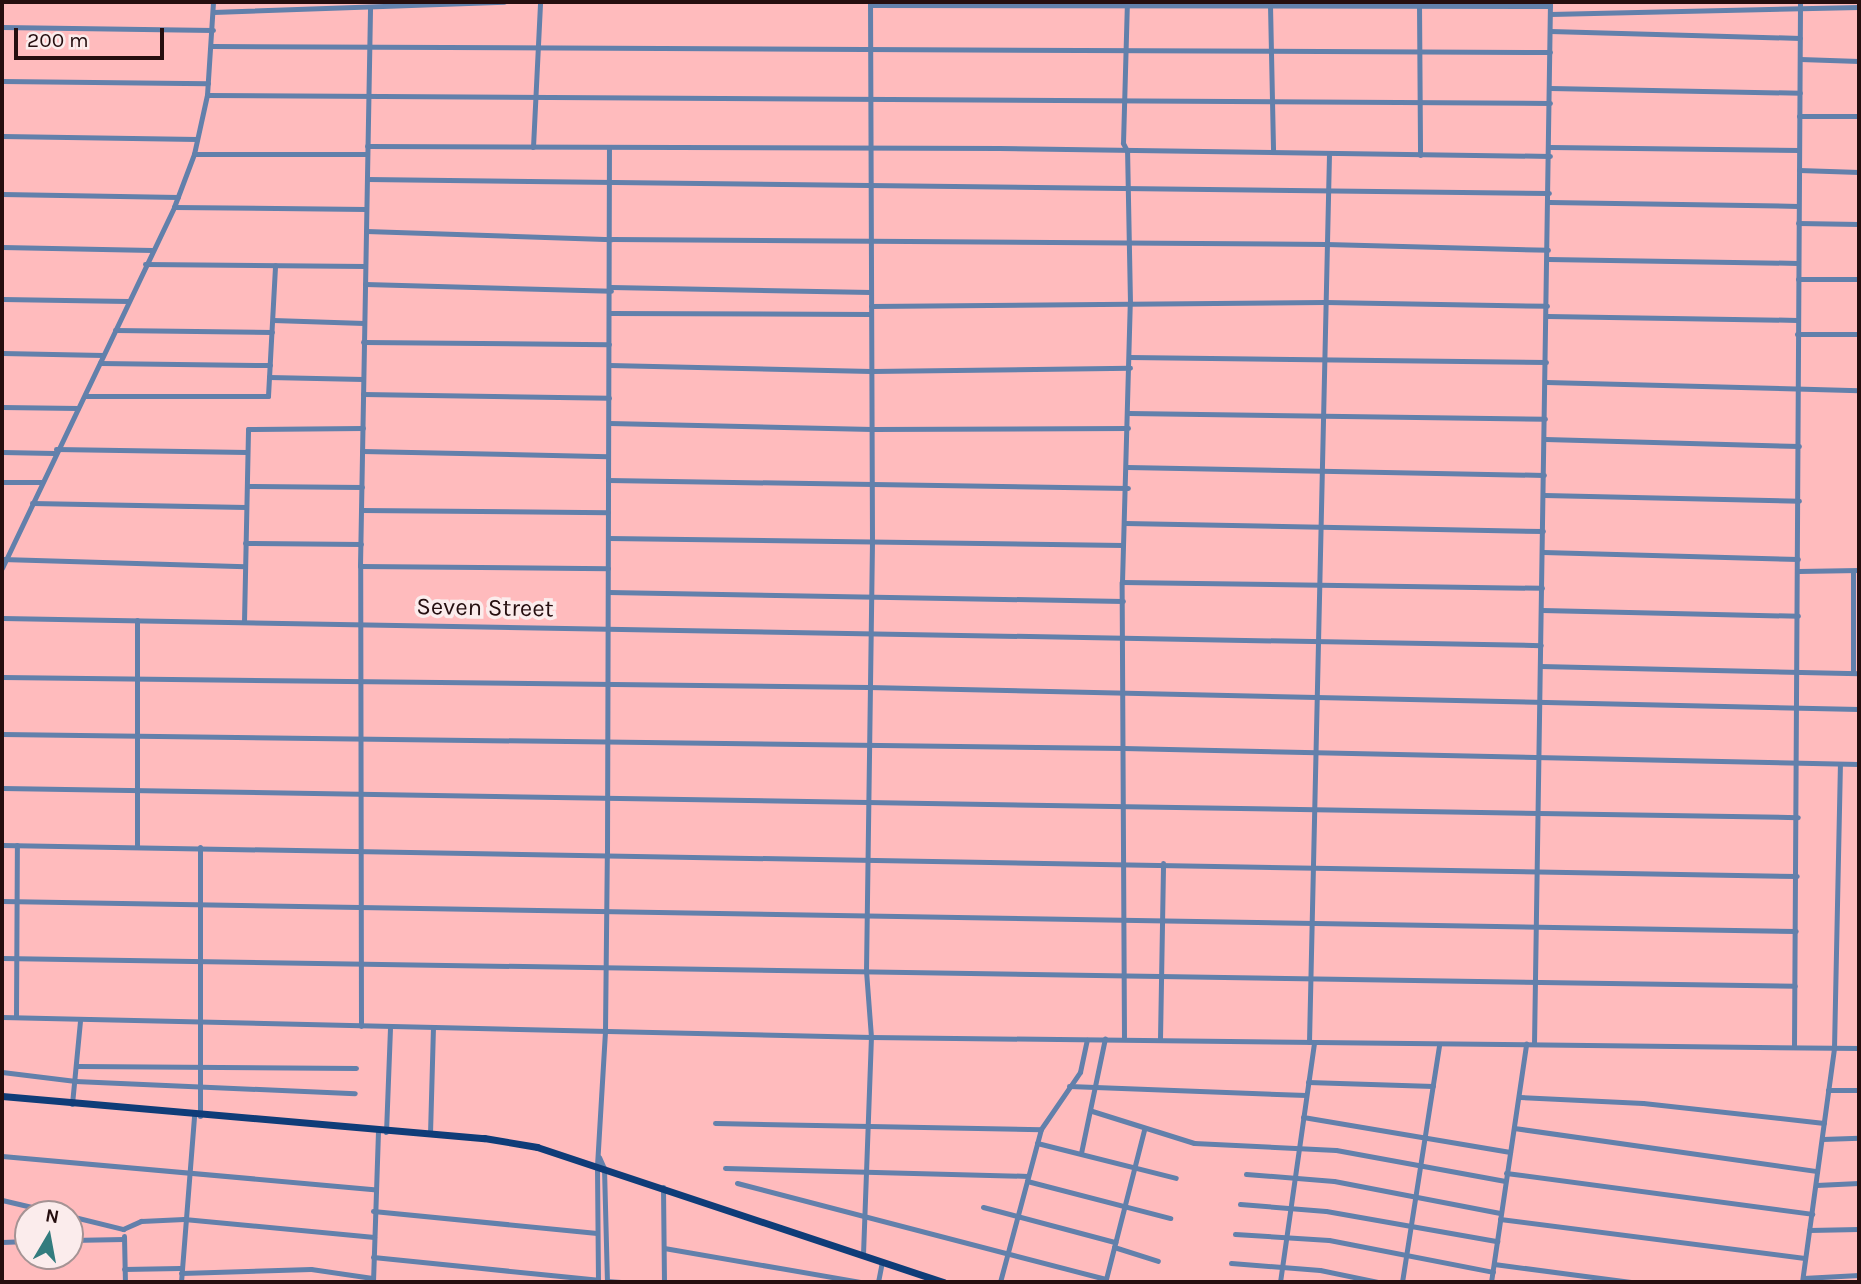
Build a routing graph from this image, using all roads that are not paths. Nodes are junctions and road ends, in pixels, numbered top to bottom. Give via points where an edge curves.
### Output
1 (213, 2) edge
2 (504, 2) edge
3 (540, 2) edge
4 (1270, 3) edge
5 (1419, 3) edge
6 (408, 4) edge
7 (870, 4) edge
8 (1126, 4) edge
9 (1550, 4) edge
10 (1800, 4) edge
11 (1859, 7) edge
12 (370, 8) junction
13 (213, 12) junction
14 (1550, 13) junction
15 (2, 27) edge
16 (213, 30) junction
17 (1550, 32) junction
18 (1800, 38) junction
19 (212, 46) junction
20 (369, 46) junction
21 (540, 47) junction
22 (871, 50) junction
23 (1125, 52) junction
24 (1550, 52) junction
25 (1420, 53) junction
26 (1271, 54) junction
27 (1800, 59) junction
28 (1859, 61) edge
29 (2, 81) edge
30 (208, 83) junction
31 (1550, 88) junction
32 (1800, 93) junction
33 (207, 95) junction
34 (368, 95) junction
35 (536, 95) junction
36 (871, 98) junction
37 (1272, 100) junction
38 (1125, 101) junction
39 (1420, 103) junction
40 (1549, 103) junction
41 (1799, 116) junction
42 (1859, 116) edge
43 (2, 136) edge
44 (197, 139) junction
45 (367, 146) junction
46 (533, 147) junction
47 (609, 147) junction
48 (1549, 147) junction
49 (871, 148) junction
50 (1799, 150) junction
51 (1127, 151) junction
52 (1273, 152) junction
53 (194, 154) junction
54 (367, 154) junction
55 (1329, 155) junction
56 (1419, 155) junction
57 (1549, 156) junction
58 (1799, 170) junction
59 (1859, 172) edge
60 (367, 179) junction
61 (611, 180) junction
62 (871, 184) junction
63 (1126, 188) junction
64 (1327, 190) junction
65 (1549, 193) junction
66 (2, 194) edge
67 (178, 197) junction
68 (1549, 202) junction
69 (1798, 206) junction
70 (174, 207) junction
71 (366, 209) junction
72 (1798, 223) junction
73 (1859, 224) edge
74 (366, 231) junction
75 (612, 239) junction
76 (871, 241) junction
77 (1126, 243) junction
78 (1326, 244) junction
79 (2, 247) edge
80 (152, 250) junction
81 (1548, 250) junction
82 (1548, 259) junction
83 (1798, 263) junction
84 (145, 264) junction
85 (275, 265) junction
86 (365, 266) junction
87 (1798, 279) junction
88 (1859, 279) edge
89 (365, 284) junction
90 (611, 289) junction
91 (871, 292) junction
92 (2, 299) edge
93 (128, 302) junction
94 (1325, 302) junction
95 (1130, 303) junction
96 (872, 306) junction
97 (1547, 306) junction
98 (610, 313) junction
99 (872, 314) junction
100 (1547, 316) junction
101 (273, 320) junction
102 (1797, 320) junction
103 (364, 323) junction
104 (115, 330) junction
105 (272, 332) junction
106 (1797, 334) junction
107 (1859, 334) edge
108 (363, 342) junction
109 (609, 344) junction
110 (2, 353) edge
111 (103, 355) junction
112 (1129, 357) junction
113 (1325, 357) junction
114 (1546, 362) junction
115 (100, 363) junction
116 (270, 365) junction
117 (609, 365) junction
118 (1129, 368) junction
119 (871, 371) junction
120 (270, 377) junction
121 (363, 379) junction
122 (1545, 382) junction
123 (1797, 389) junction
124 (1859, 390) edge
125 (363, 394) junction
126 (86, 396) junction
127 (609, 398) junction
128 (2, 407) edge
129 (78, 408) junction
130 (1129, 414) junction
131 (1323, 414) junction
132 (1545, 419) junction
133 (608, 423) junction
134 (363, 428) junction
135 (1128, 428) junction
136 (872, 429) junction
137 (1545, 439) junction
138 (1799, 446) junction
139 (55, 451) junction
140 (362, 451) junction
141 (2, 452) edge
142 (247, 452) junction
143 (608, 456) junction
144 (1127, 467) junction
145 (1321, 470) junction
146 (1544, 475) junction
147 (608, 480) junction
148 (2, 482) edge
149 (41, 482) junction
150 (872, 484) junction
151 (247, 486) junction
152 (362, 487) junction
153 (1128, 488) junction
154 (1544, 495) junction
155 (1799, 501) junction
156 (32, 503) junction
157 (246, 507) junction
158 (361, 510) junction
159 (608, 512) junction
160 (1125, 523) junction
161 (1320, 526) junction
162 (1543, 531) junction
163 (608, 538) junction
164 (245, 543) junction
165 (872, 543) junction
166 (361, 544) junction
167 (1123, 545) junction
168 (1543, 552) junction
169 (4, 559) edge
170 (1798, 559) junction
171 (245, 566) junction
172 (360, 566) junction
173 (2, 568) edge
174 (608, 568) junction
175 (1856, 570) edge
176 (1798, 571) junction
177 (1122, 582) junction
178 (1318, 583) junction
179 (1542, 588) junction
180 (608, 592) junction
181 (869, 598) junction
182 (1123, 601) junction
183 (1542, 610) junction
184 (1798, 616) junction
185 (2, 618) edge
186 (137, 620) junction
187 (244, 622) junction
188 (362, 624) junction
189 (608, 626) junction
190 (868, 632) junction
191 (1122, 637) junction
192 (1318, 640) junction
193 (1541, 645) junction
194 (1540, 666) junction
195 (1798, 671) junction
196 (1856, 673) edge
197 (2, 677) edge
198 (137, 678) junction
199 (360, 680) junction
200 (608, 684) junction
201 (868, 687) junction
202 (1123, 692) junction
203 (1316, 697) junction
204 (1538, 701) junction
205 (1798, 708) junction
206 (1859, 709) edge
207 (2, 734) edge
208 (138, 736) junction
209 (360, 740) junction
210 (607, 741) junction
211 (867, 745) junction
212 (1123, 748) junction
213 (1314, 754) junction
214 (1538, 757) junction
215 (1798, 763) junction
216 (1840, 764) junction
217 (1859, 764) edge
218 (2, 788) edge
219 (138, 790) junction
220 (360, 793) junction
221 (607, 796) junction
222 (867, 802) junction
223 (1123, 805) junction
224 (1313, 810) junction
225 (1538, 812) junction
226 (1798, 817) junction
227 (2, 845) edge
228 (17, 845) junction
229 (137, 846) junction
230 (200, 847) junction
231 (360, 849) junction
232 (607, 854) junction
233 (867, 858) junction
234 (1123, 863) junction
235 (1163, 863) junction
236 (1312, 866) junction
237 (1536, 871) junction
238 (1797, 876) junction
239 (2, 901) edge
240 (17, 901) junction
241 (200, 905) junction
242 (361, 908) junction
243 (606, 913) junction
244 (866, 915) junction
245 (1124, 919) junction
246 (1162, 920) junction
247 (1311, 924) junction
248 (1534, 927) junction
249 (1796, 931) junction
250 (2, 958) edge
251 (17, 958) junction
252 (200, 961) junction
253 (361, 965) junction
254 (605, 968) junction
255 (866, 971) junction
256 (1124, 977) junction
257 (1161, 977) junction
258 (1310, 980) junction
259 (1535, 983) junction
260 (1795, 986) junction
261 (2, 1017) edge
262 (16, 1017) junction
263 (80, 1021) junction
264 (200, 1024) junction
265 (361, 1026) junction
266 (390, 1027) junction
267 (433, 1027) junction
268 (605, 1031) junction
269 (871, 1037) junction
270 (1105, 1038) junction
271 (1124, 1038) junction
272 (1160, 1039) junction
273 (1087, 1040) junction
274 (1311, 1043) junction
275 (1526, 1044) junction
276 (1534, 1044) junction
277 (1439, 1045) junction
278 (1794, 1047) junction
279 (1834, 1048) junction
280 (1859, 1048) edge
281 (77, 1066) junction
282 (356, 1068) dead end
283 (201, 1069) junction
284 (2, 1072) edge
285 (75, 1080) junction
286 (1308, 1082) junction
287 (1099, 1083) junction
288 (200, 1084) junction
289 (1068, 1086) junction
290 (1433, 1086) junction
291 (1828, 1090) junction
292 (1859, 1090) edge
293 (355, 1093) dead end
294 (1307, 1095) junction
295 (2, 1096) edge
296 (1520, 1097) junction
297 (72, 1104) junction
298 (1091, 1111) junction
299 (197, 1115) junction
300 (1303, 1117) junction
301 (715, 1123) dead end
302 (1824, 1123) junction
303 (868, 1127) junction
304 (1514, 1128) junction
305 (1041, 1129) junction
306 (1144, 1130) junction
307 (382, 1131) junction
308 (430, 1134) junction
309 (1425, 1136) junction
310 (1859, 1138) edge
311 (1822, 1139) junction
312 (1037, 1143) junction
313 (1299, 1149) junction
314 (1510, 1152) junction
315 (1081, 1153) junction
316 (2, 1156) edge
317 (1420, 1165) junction
318 (600, 1167) junction
319 (725, 1168) dead end
320 (1135, 1169) junction
321 (1817, 1171) junction
322 (189, 1172) junction
323 (868, 1173) junction
324 (1506, 1173) junction
325 (1246, 1174) dead end
326 (1295, 1177) junction
327 (1176, 1178) dead end
328 (1027, 1179) junction
329 (1505, 1181) junction
330 (737, 1183) dead end
331 (1859, 1183) edge
332 (1816, 1185) junction
333 (663, 1186) junction
334 (374, 1189) junction
335 (1416, 1196) junction
336 (1240, 1204) dead end
337 (1124, 1206) junction
338 (983, 1207) dead end
339 (1290, 1207) junction
340 (373, 1211) junction
341 (1812, 1213) junction
342 (865, 1216) junction
343 (1017, 1216) junction
344 (1500, 1216) junction
345 (1170, 1218) dead end
346 (84, 1219) edge
347 (184, 1219) junction
348 (1411, 1226) junction
349 (1859, 1228) edge
350 (123, 1229) junction
351 (1810, 1230) junction
352 (597, 1233) junction
353 (1235, 1234) dead end
354 (374, 1237) junction
355 (1286, 1237) junction
356 (124, 1239) junction
357 (84, 1240) edge
358 (1497, 1241) junction
359 (1114, 1245) junction
360 (664, 1248) junction
361 (863, 1254) junction
362 (1007, 1254) junction
363 (1406, 1256) junction
364 (373, 1257) junction
365 (1805, 1258) junction
366 (882, 1261) junction
367 (1158, 1261) dead end
368 (1231, 1263) dead end
369 (1282, 1268) junction
370 (1493, 1268) junction
371 (124, 1269) junction
372 (181, 1271) junction
373 (1859, 1275) edge
374 (372, 1280) edge
375 (1802, 1280) edge
376 (598, 1281) edge
377 (607, 1281) edge
378 (1105, 1281) edge
379 (125, 1282) edge
380 (181, 1282) edge
381 (621, 1282) edge
382 (664, 1282) edge
383 (860, 1282) edge
384 (878, 1282) edge
385 (944, 1282) edge
386 (1000, 1282) edge
387 (1280, 1282) edge
388 (1378, 1282) edge
389 (1402, 1282) edge
390 (1491, 1282) edge
391 (1632, 1282) edge

1 - 13 street
2 - 6 street
3 - 21 street
4 - 5 street
4 - 8 street
4 - 26 street
5 - 9 street
5 - 25 street
6 - 12 street
7 - 8 street
7 - 22 street
8 - 23 street
9 - 14 street
10 - 11 street
10 - 14 street
10 - 18 street
12 - 13 street
12 - 20 street
13 - 16 street
14 - 17 street
15 - 16 street
16 - 19 street
17 - 18 street
17 - 24 street
18 - 27 street
19 - 20 street
19 - 30 street
20 - 21 street
20 - 34 street
21 - 22 street
21 - 35 street
22 - 23 street
22 - 36 street
23 - 26 street
23 - 38 street
24 - 25 street
24 - 31 street
25 - 26 street
25 - 39 street
26 - 37 street
27 - 28 street
27 - 32 street
29 - 30 street
30 - 33 street
31 - 32 street
31 - 40 street
32 - 41 street
33 - 34 street
33 - 44 street
34 - 35 street
34 - 45 street
35 - 36 street
35 - 46 street
36 - 38 street
36 - 49 street
37 - 38 street
37 - 39 street
37 - 52 street
38 - 51 street via 1123,143
39 - 40 street
39 - 56 street
40 - 48 street
41 - 42 street
41 - 50 street
43 - 44 street
44 - 53 street
45 - 46 street
45 - 54 street
46 - 47 street
47 - 49 street
47 - 61 street
48 - 50 street
48 - 57 street
49 - 51 street
49 - 62 street
50 - 58 street
51 - 52 street
51 - 63 street
52 - 55 street
53 - 54 street
53 - 67 street
54 - 60 street
55 - 56 street
55 - 64 street
56 - 57 street
57 - 65 street
58 - 59 street
58 - 69 street
60 - 61 street
60 - 71 street
61 - 62 street
61 - 75 street
62 - 63 street
62 - 76 street
63 - 64 street
63 - 77 street
64 - 65 street
64 - 78 street
65 - 68 street
66 - 67 street
67 - 70 street
68 - 69 street
68 - 81 street
69 - 72 street
70 - 71 street
70 - 80 street
71 - 74 street
72 - 73 street
72 - 83 street
74 - 75 street
74 - 86 street
75 - 76 street
75 - 90 street
76 - 77 street
76 - 91 street
77 - 78 street
77 - 95 street
78 - 81 street
78 - 94 street
79 - 80 street
80 - 84 street
81 - 82 street
82 - 83 street
82 - 97 street
83 - 87 street
84 - 85 street
84 - 93 street
85 - 86 street
85 - 101 street
86 - 89 street
87 - 88 street
87 - 102 street
89 - 90 street
89 - 103 street
90 - 91 street
90 - 98 street
91 - 96 street
92 - 93 street
93 - 104 street
94 - 95 street
94 - 97 street
94 - 113 street
95 - 96 street
95 - 112 street
96 - 99 street
97 - 100 street
98 - 99 street
98 - 109 street
99 - 119 street
100 - 102 street
100 - 114 street
101 - 103 street
101 - 105 street
102 - 106 street
103 - 108 street
104 - 105 street
104 - 111 street
105 - 116 street
106 - 107 street
106 - 123 street
108 - 109 street
108 - 121 street
109 - 117 street
110 - 111 street
111 - 115 street
112 - 113 street
112 - 118 street
113 - 114 street
113 - 131 street
114 - 122 street
115 - 116 street
115 - 126 street
116 - 120 street
117 - 119 street
117 - 127 street
118 - 119 street
118 - 130 street
119 - 136 street
120 - 121 street
120 - 126 street via 268,396
121 - 125 street
122 - 123 street
122 - 132 street
123 - 124 street
123 - 138 street
125 - 127 street
125 - 134 street
126 - 129 street
127 - 133 street
128 - 129 street
129 - 139 street
130 - 131 street
130 - 135 street
131 - 132 street
131 - 145 street
132 - 137 street
133 - 136 street
133 - 143 street
134 - 140 street
134 - 142 street via 248,429
135 - 136 street
135 - 144 street
136 - 150 street
137 - 138 street
137 - 146 street
138 - 155 street
139 - 141 street
139 - 142 street
139 - 149 street
140 - 143 street
140 - 152 street
142 - 151 street
143 - 147 street
144 - 145 street
144 - 153 street
145 - 146 street
145 - 161 street
146 - 154 street
147 - 150 street
147 - 159 street
148 - 149 street
149 - 156 street
150 - 153 street
150 - 165 street
151 - 152 street
151 - 157 street
152 - 158 street
153 - 160 street
154 - 155 street
154 - 162 street
155 - 170 street
156 - 157 street
156 - 169 street
157 - 164 street
158 - 159 street
158 - 166 street
159 - 163 street
160 - 161 street
160 - 167 street
161 - 162 street
161 - 178 street
162 - 168 street
163 - 165 street
163 - 174 street
164 - 166 street
164 - 171 street
165 - 167 street
165 - 181 street
166 - 172 street
167 - 177 street
168 - 170 street
168 - 179 street
169 - 171 street
169 - 173 street
170 - 176 street
171 - 187 street
172 - 174 street
172 - 188 street
174 - 180 street
175 - 176 street
175 - 196 street
176 - 184 street
177 - 178 street
177 - 182 street
178 - 179 street
178 - 192 street
179 - 183 street
180 - 181 street
180 - 189 street
181 - 182 street
181 - 190 street
182 - 191 street
183 - 184 street
183 - 193 street
184 - 195 street
185 - 186 street, Seven Street
186 - 187 street, Seven Street
186 - 198 street
187 - 188 street, Seven Street
188 - 189 street, Seven Street
188 - 199 street
189 - 190 street, Seven Street
189 - 200 street
190 - 191 street, Seven Street
190 - 201 street
191 - 192 street, Seven Street
191 - 202 street
192 - 193 street, Seven Street
192 - 203 street
193 - 194 street
194 - 195 street
194 - 204 street
195 - 196 street
195 - 205 street
197 - 198 street
198 - 199 street
198 - 208 street
199 - 200 street
199 - 209 street
200 - 201 street
200 - 210 street
201 - 202 street
201 - 211 street
202 - 203 street
202 - 212 street
203 - 204 street
203 - 213 street
204 - 205 street
204 - 214 street
205 - 206 street
205 - 215 street
207 - 208 street
208 - 209 street
208 - 219 street
209 - 210 street
209 - 220 street
210 - 211 street
210 - 221 street
211 - 212 street
211 - 222 street
212 - 213 street
212 - 223 street
213 - 214 street
213 - 224 street
214 - 215 street
214 - 225 street
215 - 216 street
215 - 226 street
216 - 217 street
216 - 279 street
218 - 219 street
219 - 220 street
219 - 229 street
220 - 221 street
220 - 231 street
221 - 222 street
221 - 232 street
222 - 223 street
222 - 233 street
223 - 224 street
223 - 234 street
224 - 225 street
224 - 236 street
225 - 226 street
225 - 237 street
226 - 238 street
227 - 228 street
228 - 229 street
228 - 240 street
229 - 230 street
230 - 231 street
230 - 241 street
231 - 232 street
231 - 242 street
232 - 233 street
232 - 243 street
233 - 234 street
233 - 244 street
234 - 235 street
234 - 245 street
235 - 236 street
235 - 246 street
236 - 237 street
236 - 247 street
237 - 238 street
237 - 248 street
238 - 249 street
239 - 240 street
240 - 241 street
240 - 251 street
241 - 242 street
241 - 252 street
242 - 243 street
242 - 253 street
243 - 244 street
243 - 254 street
244 - 245 street
244 - 255 street
245 - 246 street
245 - 256 street
246 - 247 street
246 - 257 street
247 - 248 street
247 - 258 street
248 - 249 street
248 - 259 street
249 - 260 street
250 - 251 street
251 - 252 street
251 - 262 street
252 - 253 street
252 - 264 street
253 - 254 street
253 - 265 street
254 - 255 street
254 - 268 street
255 - 256 street
255 - 269 street
256 - 257 street
256 - 271 street
257 - 258 street
257 - 272 street
258 - 259 street
258 - 274 street
259 - 260 street
259 - 276 street
260 - 278 street
261 - 262 street
262 - 263 street
263 - 264 street
263 - 281 street
264 - 265 street
264 - 283 street
265 - 266 street
266 - 267 street
266 - 307 street
267 - 268 street
267 - 308 street
268 - 269 street
268 - 318 street
269 - 273 street
269 - 303 street
270 - 271 street
270 - 273 street
270 - 287 street
271 - 272 street
272 - 274 street
273 - 289 street via 1080,1072
274 - 277 street
274 - 286 street
275 - 276 street
275 - 277 street
275 - 296 street
276 - 278 street
277 - 290 street
278 - 279 street
279 - 280 street
279 - 291 street
281 - 283 street
281 - 285 street
282 - 283 street
283 - 288 street
284 - 285 street
285 - 288 street
285 - 297 street
286 - 290 street
286 - 294 street
287 - 289 street
287 - 294 street
287 - 298 street
288 - 293 street
288 - 299 street
289 - 305 street
290 - 309 street
291 - 292 street
291 - 302 street
294 - 300 street
295 - 297 main road
296 - 302 street via 1643,1103
296 - 304 street
297 - 299 main road
298 - 306 street
298 - 315 street
299 - 307 main road
299 - 322 street
300 - 309 street
300 - 313 street
301 - 303 street
302 - 311 street
303 - 305 street
303 - 323 street
304 - 314 street
304 - 321 street
305 - 312 street
306 - 313 street via 1194,1143
306 - 320 street
307 - 308 main road
307 - 334 street
308 - 318 main road via 497,1140
309 - 314 street
309 - 317 street
310 - 311 street
311 - 321 street
312 - 315 street
312 - 328 street
313 - 317 street via 1336,1150
313 - 326 street
314 - 324 street
315 - 320 street
316 - 322 street
317 - 329 street
317 - 335 street
318 - 333 main road
318 - 352 street
318 - 377 street
319 - 323 street
320 - 327 street
320 - 337 street
321 - 332 street
322 - 334 street
322 - 347 street
323 - 328 street
323 - 342 street
324 - 329 street
324 - 341 street
325 - 326 street
326 - 335 street
326 - 339 street
328 - 337 street
328 - 343 street
329 - 344 street
330 - 342 street
331 - 332 street
332 - 341 street
333 - 360 street
333 - 361 main road
334 - 340 street
335 - 344 street
335 - 348 street
336 - 339 street
337 - 345 street
337 - 359 street
338 - 343 street
339 - 348 street
339 - 355 street
340 - 352 street
340 - 354 street
341 - 351 street
342 - 361 street
342 - 362 street
343 - 359 street
343 - 362 street
344 - 358 street
344 - 365 street
346 - 350 street
347 - 350 street via 141,1220
347 - 354 street
347 - 372 street
348 - 358 street
348 - 363 street
349 - 351 street
350 - 356 street
351 - 365 street
352 - 376 street
353 - 355 street
354 - 364 street
355 - 363 street via 1329,1240
355 - 369 street
356 - 357 street
356 - 371 street
358 - 370 street
359 - 367 street
359 - 378 street
360 - 382 street
360 - 383 street
361 - 366 main road
362 - 378 street
362 - 386 street
363 - 370 street
363 - 389 street
364 - 374 street
364 - 376 street
365 - 375 street
366 - 384 street
366 - 385 main road
368 - 369 street
369 - 387 street
369 - 388 street via 1320,1270
370 - 390 street
370 - 391 street
371 - 372 street
371 - 379 street
372 - 374 street via 311,1269
372 - 380 street
373 - 375 street
377 - 381 street

